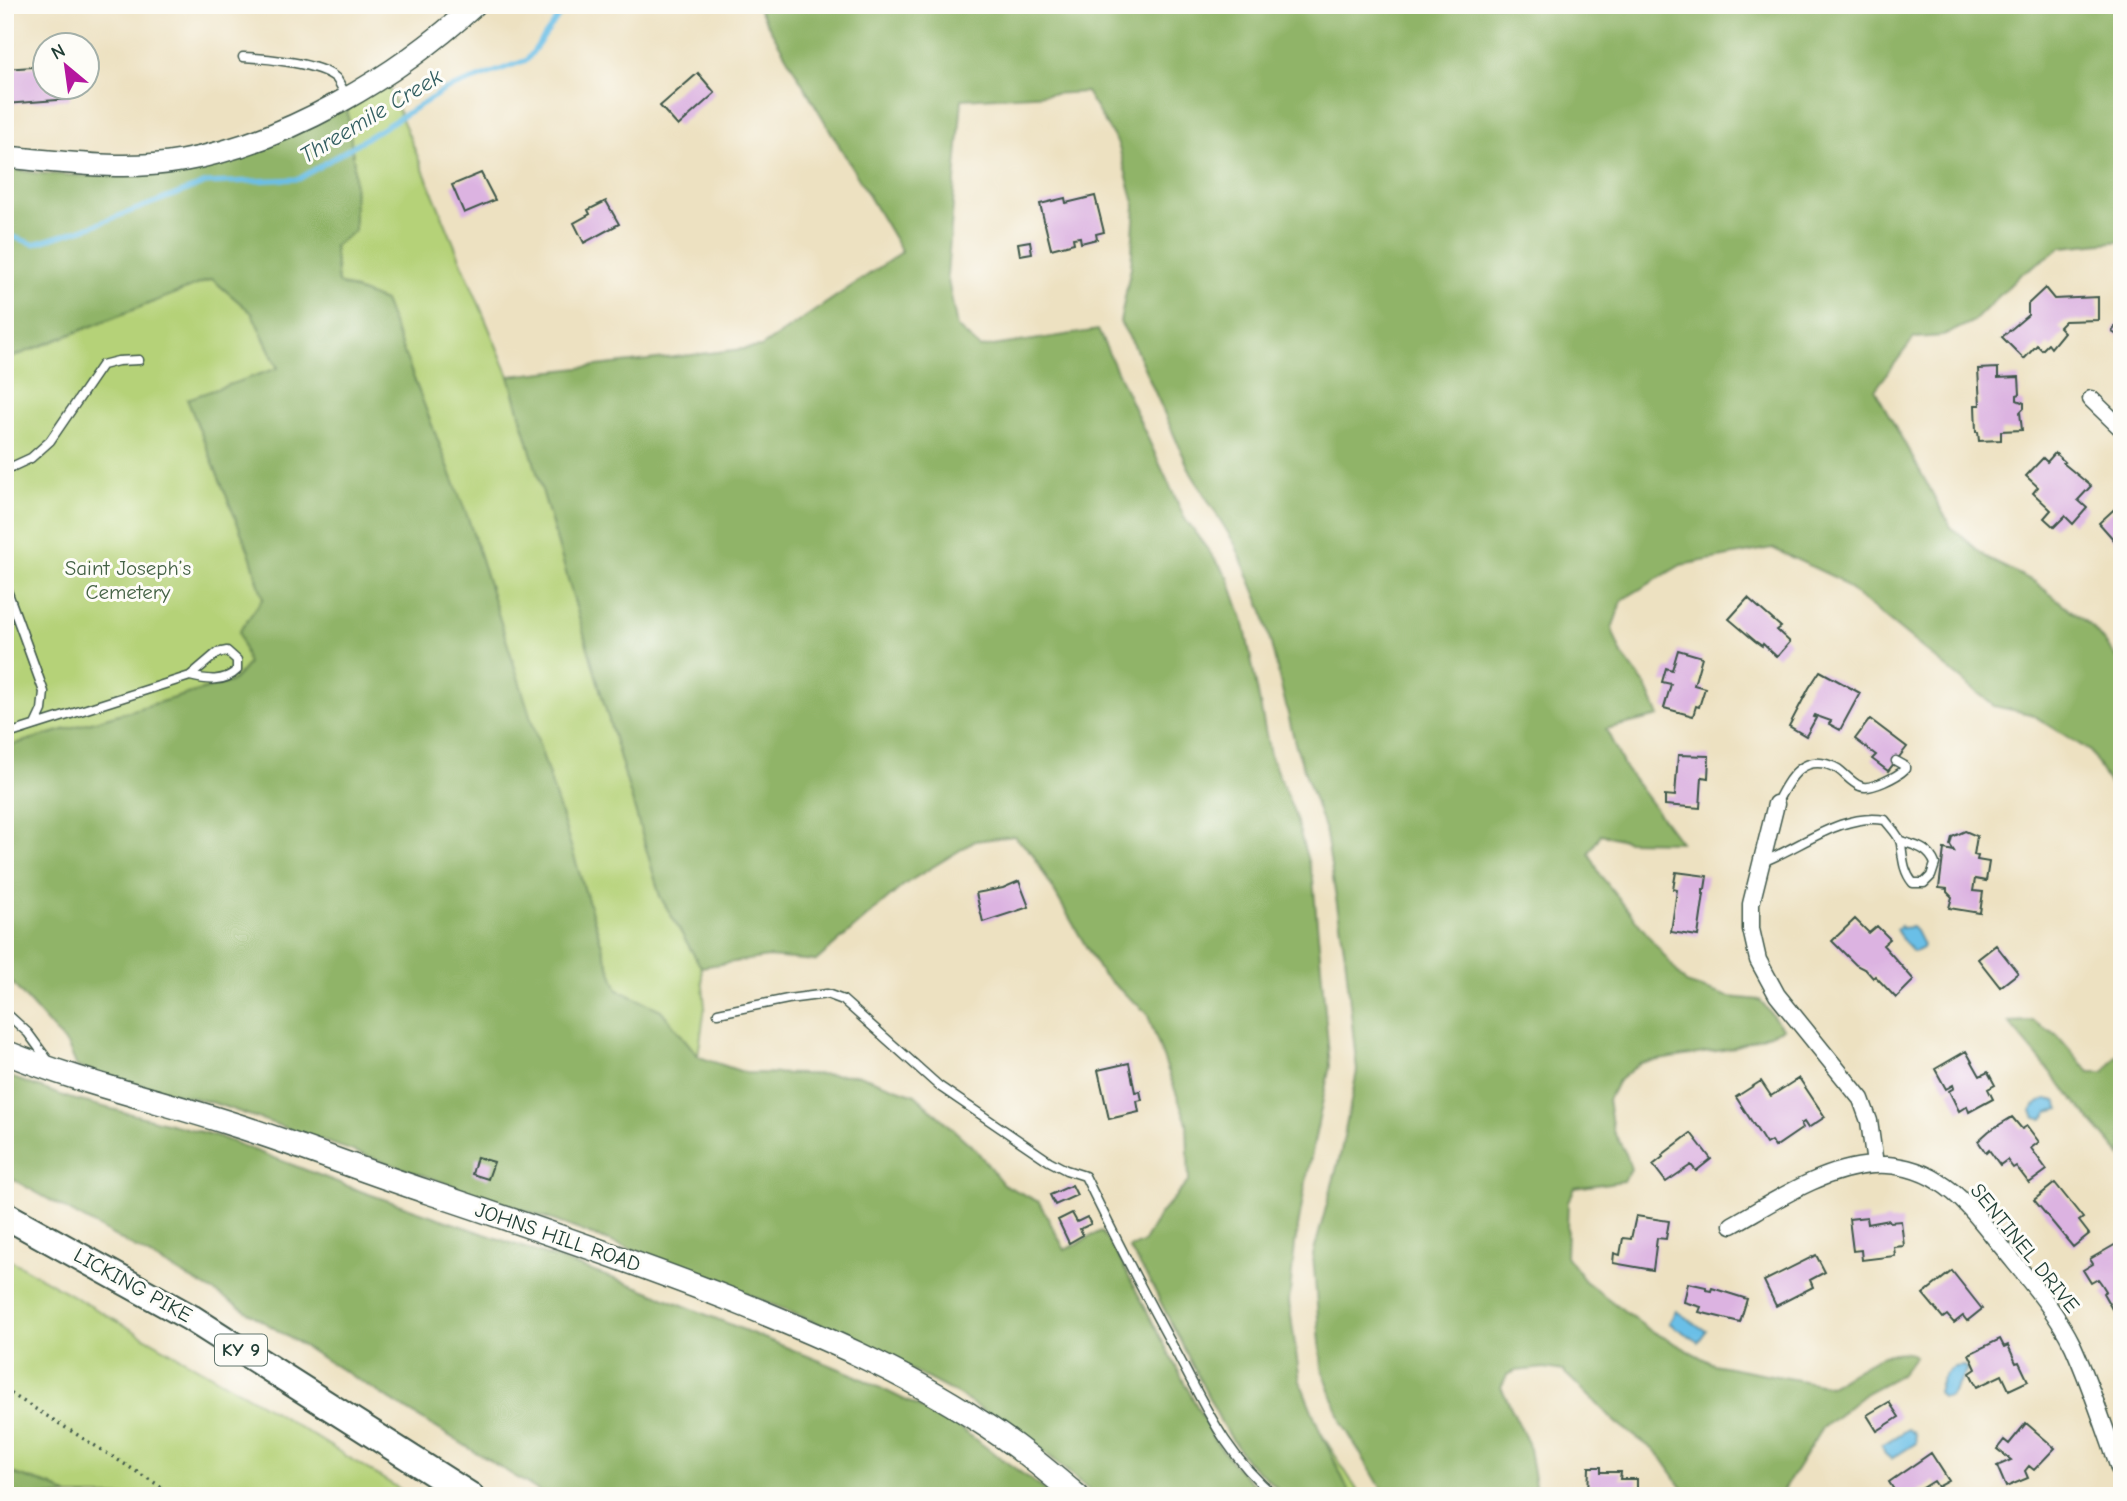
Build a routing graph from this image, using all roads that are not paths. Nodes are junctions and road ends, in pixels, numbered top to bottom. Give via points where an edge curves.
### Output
1 (475, 5) edge
2 (243, 57) dead end
3 (347, 98) junction
4 (5, 157) edge
5 (139, 360) dead end
6 (2091, 399) dead end
7 (2122, 429) edge
8 (5, 470) edge
9 (5, 585) edge
10 (190, 676) junction
11 (35, 725) junction
12 (5, 734) edge
13 (1896, 761) dead end
14 (1776, 804) joint
15 (1901, 841) junction
16 (1762, 862) junction
17 (5, 1012) edge
18 (718, 1013) dead end
19 (5, 1052) edge
20 (56, 1071) junction
21 (1875, 1164) junction
22 (5, 1215) edge
23 (1732, 1225) dead end
24 (2122, 1476) edge
25 (470, 1496) edge
26 (1077, 1496) edge
27 (1275, 1496) edge

1 - 3 street via 409,59
2 - 3 lane via 309,67 335,78
3 - 4 street via 256,139 180,161 125,165
5 - 8 lane via 102,365 50,441 31,458
6 - 7 street
9 - 11 lane via 44,692
10 - 10 lane via 222,679 237,670 237,660 227,651 217,653
10 - 11 lane
11 - 12 lane
13 - 14 lane via 1905,766 1900,774 1867,787 1833,767 1818,762 1806,765 1795,772
14 - 16 street
15 - 15 lane via 1908,877 1913,883 1924,883 1935,864 1932,857 1925,849
15 - 16 lane via 1885,820 1870,817 1826,831
16 - 21 street via 1752,900 1751,929 1758,960 1776,995 1861,1099
17 - 20 lane via 28,1033
18 - 27 lane via 827,994 843,1000 939,1086 1049,1161 1085,1176 1225,1444
19 - 20 main road, JOHNS HILL ROAD
20 - 26 main road, JOHNS HILL ROAD via 231,1123 567,1238 816,1334 978,1420
21 - 23 street, SENTINEL DRIVE via 1832,1173
21 - 24 street, SENTINEL DRIVE via 1921,1172 1961,1198 2044,1298 2072,1345
22 - 25 main road, LICKING PIKE / KY 9 via 191,1318

